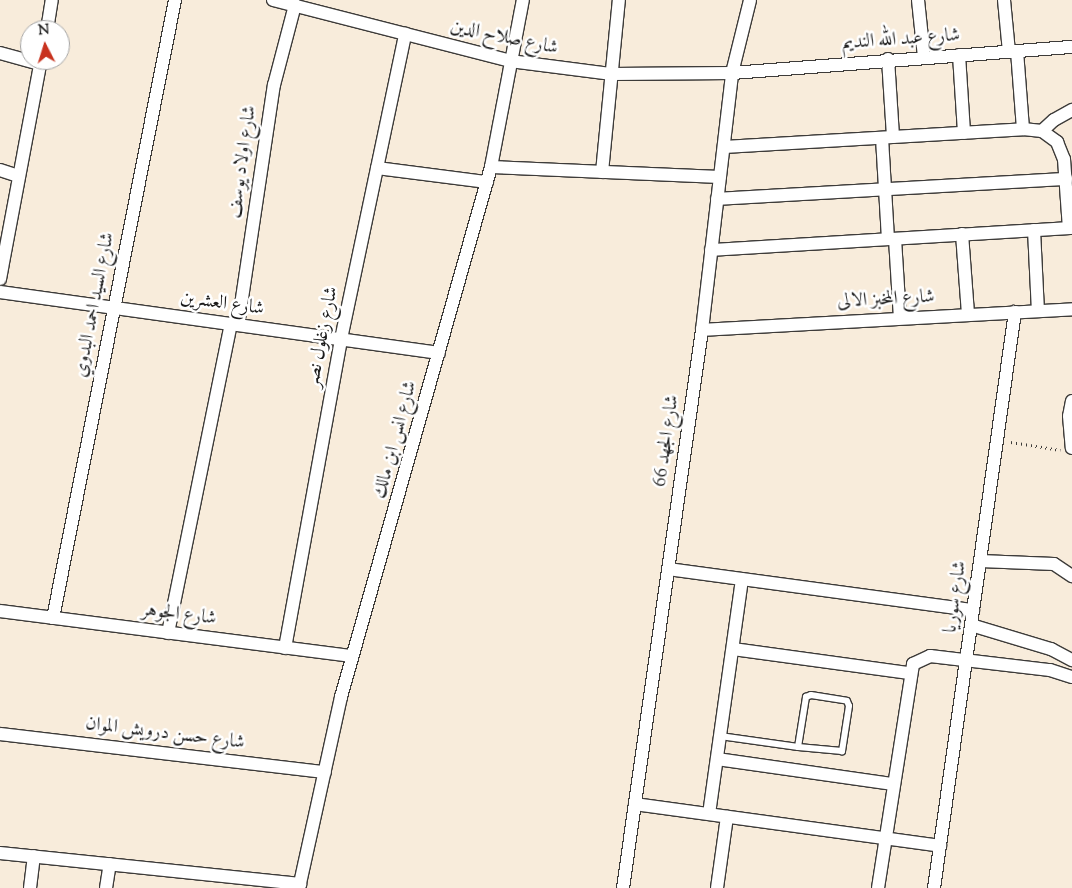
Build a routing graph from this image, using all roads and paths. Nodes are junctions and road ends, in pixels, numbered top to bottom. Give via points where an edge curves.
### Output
1 (52, 0) edge
2 (174, 0) edge
3 (273, 0) edge
4 (523, 0) edge
5 (619, 0) edge
6 (750, 0) edge
7 (918, 0) edge
8 (1004, 0) edge
9 (294, 6) junction
10 (48, 20) edge
11 (405, 34) junction
12 (1072, 48) edge
13 (1013, 51) junction
14 (0, 53) edge
15 (959, 55) junction
16 (20, 57) edge
17 (924, 57) junction
18 (888, 59) junction
19 (510, 61) junction
20 (39, 70) edge
21 (732, 73) junction
22 (612, 74) junction
23 (1072, 110) edge
24 (1023, 129) junction
25 (1042, 131) junction
26 (964, 133) junction
27 (887, 138) junction
28 (724, 147) junction
29 (491, 167) junction
30 (377, 168) junction
31 (0, 170) edge
32 (602, 172) junction
33 (19, 176) junction
34 (720, 176) junction
35 (1066, 178) junction
36 (487, 182) junction
37 (885, 189) junction
38 (718, 199) junction
39 (1070, 228) edge
40 (1034, 230) junction
41 (962, 234) junction
42 (891, 239) junction
43 (711, 250) junction
44 (0, 279) edge
45 (0, 292) edge
46 (114, 308) junction
47 (1072, 309) edge
48 (1038, 311) junction
49 (1016, 312) junction
50 (968, 314) junction
51 (900, 318) junction
52 (235, 325) junction
53 (702, 330) junction
54 (341, 339) junction
55 (439, 353) junction
56 (1072, 401) edge
57 (997, 440) junction
58 (1067, 449) edge
59 (980, 561) junction
60 (668, 569) junction
61 (1072, 576) edge
62 (742, 579) junction
63 (973, 610) junction
64 (0, 611) edge
65 (53, 618) junction
66 (971, 625) junction
67 (168, 633) junction
68 (285, 648) junction
69 (733, 649) junction
70 (352, 656) junction
71 (966, 660) junction
72 (1072, 660) edge
73 (909, 673) junction
74 (1072, 677) edge
75 (0, 734) edge
76 (720, 736) junction
77 (798, 747) junction
78 (717, 759) junction
79 (325, 772) junction
80 (893, 784) junction
81 (635, 804) junction
82 (709, 814) junction
83 (727, 817) junction
84 (885, 839) junction
85 (940, 846) junction
86 (0, 853) edge
87 (34, 856) junction
88 (110, 864) junction
89 (299, 886) edge
90 (30, 888) edge
91 (106, 888) edge
92 (623, 888) edge
93 (717, 888) edge
94 (878, 888) edge
95 (934, 888) edge

1 - 10 street
2 - 46 street, شارع السيد احمد البدوي
3 - 9 street, شارع صلاح الدين
4 - 19 street, شارع انس ابن مالك
5 - 22 street
6 - 21 street, شارع الجهد 66
7 - 17 street
8 - 13 street
9 - 11 street, شارع صلاح الدين
9 - 52 street, شارع اولاد يوسف via 274,85
11 - 19 street, شارع صلاح الدين
11 - 30 street, شارع زغلول نصر
12 - 13 street, شارع عبد الله النديم
13 - 15 street, شارع عبد الله النديم
13 - 24 street
14 - 16 street
15 - 17 street, شارع عبد الله النديم
15 - 26 street
17 - 18 street, شارع عبد الله النديم
18 - 21 street, شارع عبد الله النديم
18 - 27 street
19 - 22 street, شارع صلاح الدين
19 - 29 street, شارع انس ابن مالك
20 - 33 street
21 - 22 street, شارع صلاح الدين
21 - 28 street, شارع الجهد 66
22 - 32 street
23 - 25 street
24 - 25 street
24 - 26 street
25 - 35 street via 1057,142 1064,159
26 - 27 street
27 - 28 street
27 - 37 street
28 - 34 street, شارع الجهد 66
29 - 32 street
29 - 36 street, شارع انس ابن مالك
30 - 36 street
30 - 54 street, شارع زغلول نصر
31 - 33 street
32 - 34 street
33 - 44 street
34 - 38 street, شارع الجهد 66
35 - 37 street
35 - 39 street
36 - 55 street, شارع انس ابن مالك
37 - 38 street
37 - 42 street
38 - 43 street, شارع الجهد 66
39 - 40 street
40 - 41 street
40 - 48 street
41 - 42 street
41 - 50 street
42 - 43 street
42 - 51 street
43 - 53 street, شارع الجهد 66
45 - 46 street, شارع العشرين
46 - 52 street, شارع العشرين
46 - 65 street, شارع السيد احمد البدوي
47 - 48 street, شارع المخبز الالى
48 - 49 street, شارع المخبز الالى
49 - 50 street, شارع المخبز الالى
49 - 57 street, شارع سوريا
50 - 51 street, شارع المخبز الالى
51 - 53 street, شارع المخبز الالى
52 - 54 street, شارع العشرين
52 - 67 street, شارع اولاد يوسف
53 - 60 street, شارع الجهد 66
54 - 55 street, شارع العشرين
54 - 68 street, شارع زغلول نصر
55 - 70 street, شارع انس ابن مالك
56 - 58 street
57 - 58 path
57 - 59 street, شارع سوريا
59 - 61 street via 1054,564
59 - 63 street, شارع سوريا
60 - 62 street
60 - 81 street, شارع الجهد 66
62 - 63 street
62 - 69 street
63 - 66 street, شارع سوريا
64 - 65 street, شارع الجوهر
65 - 67 street, شارع الجوهر
66 - 71 street, شارع سوريا
66 - 72 street via 1045,647
67 - 68 street, شارع الجوهر
68 - 70 street, شارع الجوهر
69 - 73 street
69 - 76 street
70 - 79 street, شارع انس ابن مالك
71 - 73 street via 920,658
71 - 74 street via 1055,671
71 - 85 street, شارع سوريا
73 - 80 street
75 - 79 street, شارع حسن درويش الموان
76 - 77 lane
76 - 78 street
77 - 77 lane via 806,697 847,701 842,751
78 - 80 street
78 - 82 street
79 - 89 street, شارع انس ابن مالك
80 - 84 street
81 - 82 street
81 - 92 street, شارع الجهد 66
82 - 83 street
83 - 84 street
83 - 93 street
84 - 85 street
84 - 94 street
85 - 95 street, شارع سوريا
86 - 87 street
87 - 88 street
87 - 90 street
88 - 89 street
88 - 91 street

